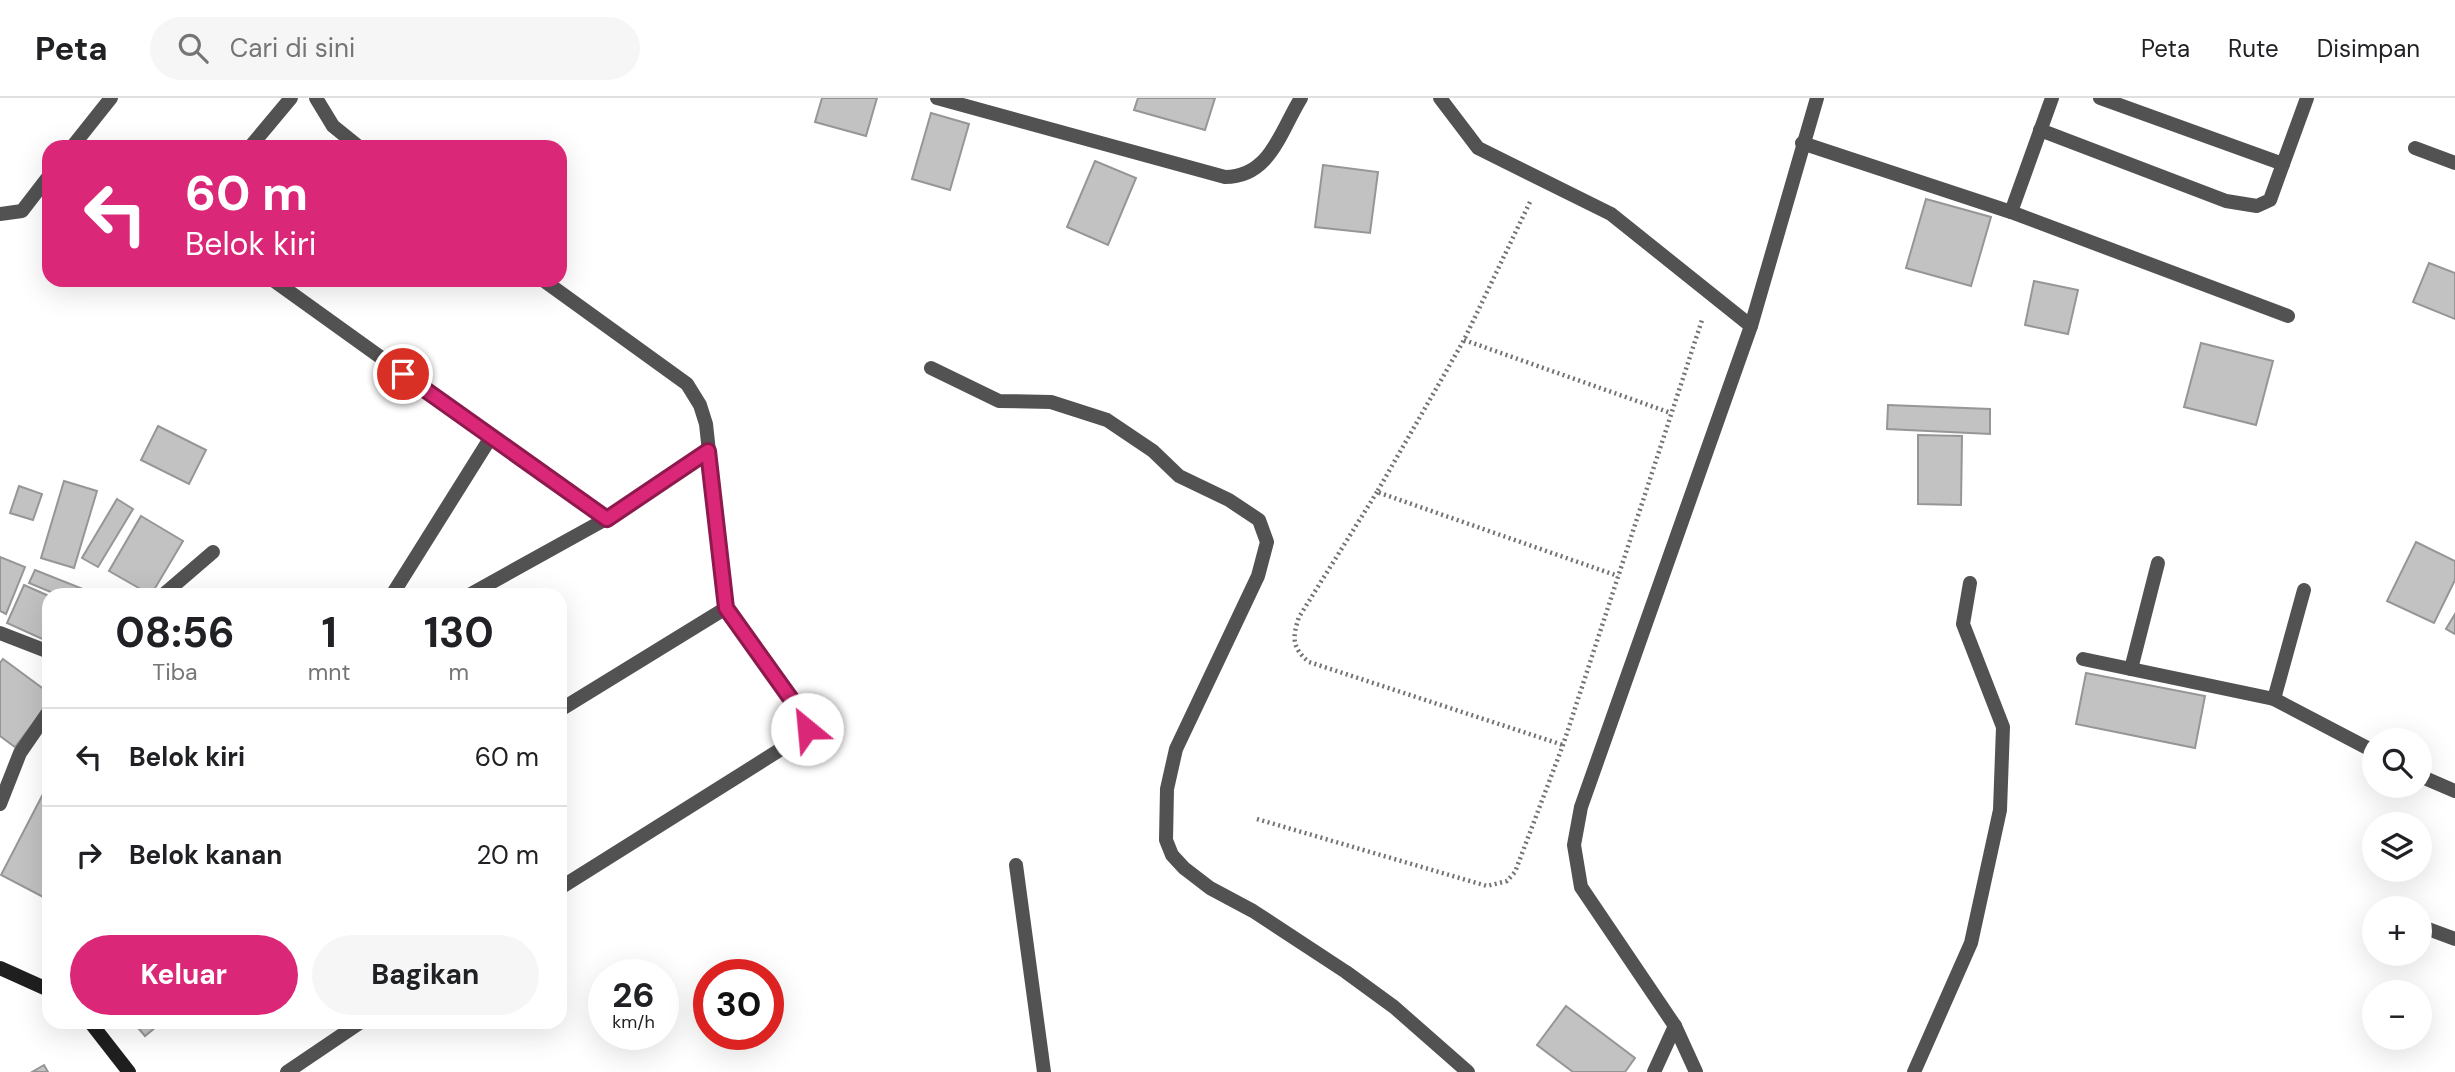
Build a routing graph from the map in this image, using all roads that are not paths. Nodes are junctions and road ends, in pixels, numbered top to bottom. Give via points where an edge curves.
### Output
1 (111, 98) edge
2 (291, 98) edge
3 (316, 98) edge
4 (937, 98) edge
5 (1301, 98) edge
6 (1440, 98) edge
7 (1817, 98) edge
8 (2052, 98) edge
9 (2100, 98) edge
10 (2307, 98) edge
11 (2040, 130) junction
12 (78, 140) edge
13 (256, 140) edge
14 (350, 140) edge
15 (1802, 143) junction
16 (2415, 148) dead end
17 (2455, 163) edge
18 (2283, 164) junction
19 (42, 185) edge
20 (2011, 212) junction
21 (0, 214) edge
22 (283, 287) edge
23 (553, 287) edge
24 (2288, 316) dead end
25 (1751, 326) junction
26 (931, 368) dead end
27 (491, 437) junction
28 (708, 451) junction
29 (607, 519) junction
30 (213, 552) dead end
31 (2158, 564) dead end
32 (1970, 583) dead end
33 (171, 588) edge
34 (396, 588) edge
35 (482, 588) edge
36 (2304, 590) dead end
37 (726, 608) junction
38 (0, 633) edge
39 (42, 649) edge
40 (2083, 659) dead end
41 (2131, 669) junction
42 (2274, 699) junction
43 (567, 706) edge
44 (42, 721) edge
45 (2362, 745) edge
46 (2432, 781) edge
47 (2455, 791) edge
48 (0, 804) edge
49 (1016, 865) dead end
50 (567, 884) edge
51 (2432, 930) edge
52 (2455, 939) edge
53 (0, 968) edge
54 (42, 986) edge
55 (1675, 1026) junction
56 (95, 1029) edge
57 (351, 1029) edge
58 (129, 1072) edge
59 (287, 1072) edge
60 (1044, 1072) edge
61 (1468, 1072) edge
62 (1654, 1072) edge
63 (1696, 1072) edge
64 (1914, 1072) edge

1 - 12 street
2 - 13 street
3 - 14 street via 332,126
4 - 5 street via 1225,177 1245,177 1262,166
6 - 25 street via 1478,148 1611,214
7 - 15 street
8 - 11 street
9 - 18 street
10 - 18 street
11 - 18 street via 2226,201 2257,205 2270,200
11 - 20 street
15 - 20 street
15 - 25 street
16 - 17 street
19 - 21 street via 22,211
20 - 24 street
22 - 27 street
23 - 28 street via 687,384 706,424
25 - 55 street via 1581,807 1574,845 1581,887
26 - 61 street via 999,401 1051,402 1107,420 1153,451 1179,476 1259,520 1267,542 1258,576 1176,749 1167,789 1166,840 1184,868 1385,1000
27 - 29 street
27 - 34 street
28 - 29 street
28 - 37 street
29 - 35 street
30 - 33 street
31 - 41 street
32 - 64 street via 1963,624 2003,727 2000,810 1971,943
36 - 42 street
37 - 43 street
37 - 50 street via 806,720 802,736
38 - 39 street
40 - 41 street
41 - 42 street
42 - 45 street
44 - 48 street via 20,753
46 - 47 street
49 - 60 street
51 - 52 street
53 - 54 street
55 - 62 street
55 - 63 street
56 - 58 street
57 - 59 street

